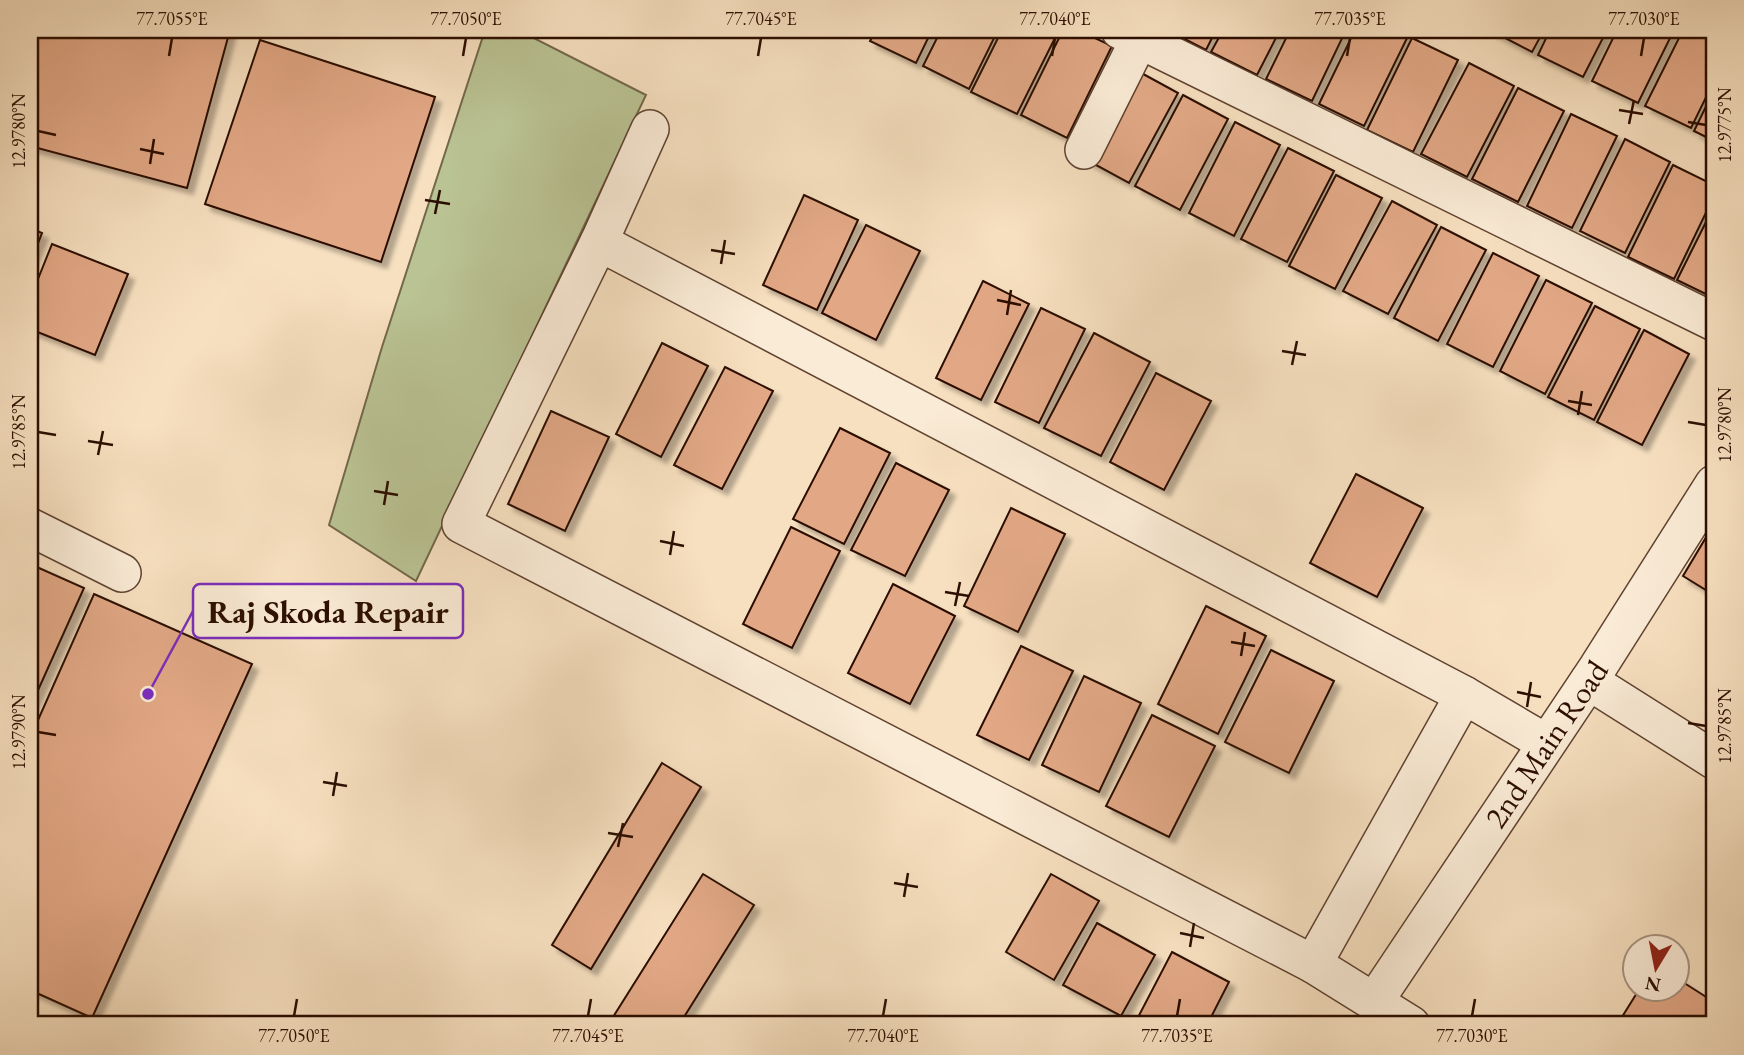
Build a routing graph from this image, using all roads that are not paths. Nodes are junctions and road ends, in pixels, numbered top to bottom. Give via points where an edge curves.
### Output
1 (1135, 33) edge
2 (650, 129) dead end
3 (1084, 150) dead end
4 (599, 242) junction
5 (1714, 322) edge
6 (1714, 484) edge
7 (30, 527) edge
8 (122, 573) dead end
9 (1589, 681) junction
10 (1464, 695) junction
11 (1546, 743) junction
12 (1714, 760) edge
13 (1313, 964) junction
14 (1374, 1002) junction
15 (1411, 1025) edge

1 - 3 street
1 - 5 street
2 - 4 street
4 - 10 street
4 - 13 street via 461,524
6 - 9 street, 2nd Main Road
7 - 8 street
9 - 11 street, 2nd Main Road
9 - 12 street
10 - 11 street
10 - 13 street
11 - 14 street, 2nd Main Road
13 - 14 street
14 - 15 street

